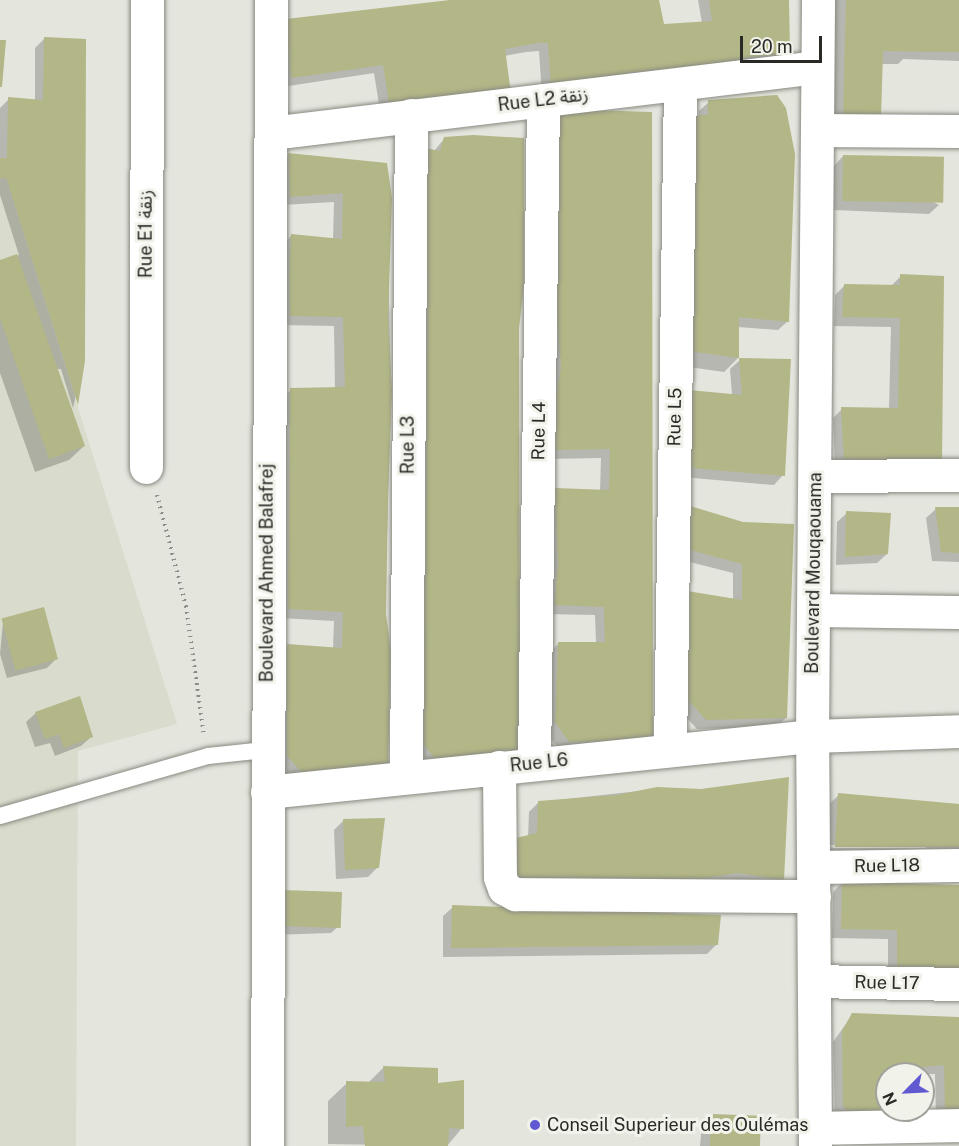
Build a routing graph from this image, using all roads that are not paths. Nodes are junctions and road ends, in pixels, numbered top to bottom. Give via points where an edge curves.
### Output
1 (147, 0) edge
2 (271, 0) edge
3 (818, 0) edge
4 (816, 67) junction
5 (680, 84) junction
6 (543, 100) junction
7 (411, 115) junction
8 (817, 130) junction
9 (959, 131) edge
10 (271, 133) junction
11 (146, 467) road end
12 (959, 475) edge
13 (816, 476) junction
14 (814, 610) junction
15 (959, 612) edge
16 (959, 731) edge
17 (812, 736) junction
18 (265, 750) junction
19 (670, 750) junction
20 (534, 763) junction
21 (499, 766) junction
22 (406, 776) junction
23 (267, 792) junction
24 (0, 816) edge
25 (959, 865) edge
26 (814, 881) junction
27 (814, 981) junction
28 (959, 984) edge
29 (959, 1125) edge
30 (815, 1137) edge
31 (267, 1146) edge

1 - 11 street, Rue E1 زنقة
2 - 10 street, Boulevard Ahmed Balafrej
3 - 4 street, Boulevard Mouqaouama
4 - 5 street, Rue L2 زنقة
4 - 8 street, Boulevard Mouqaouama
5 - 6 street, Rue L2 زنقة
5 - 19 street, Rue L5
6 - 7 street, Rue L2 زنقة
6 - 20 street, Rue L4
7 - 10 street, Rue L2 زنقة
7 - 22 street, Rue L3
8 - 9 street
8 - 13 street, Boulevard Mouqaouama
10 - 18 street, Boulevard Ahmed Balafrej
12 - 13 street
13 - 14 street, Boulevard Mouqaouama
14 - 15 street
14 - 17 street, Boulevard Mouqaouama
16 - 17 street, Rue L6
17 - 19 street, Rue L6
17 - 26 street, Boulevard Mouqaouama
18 - 23 street, Boulevard Ahmed Balafrej
18 - 24 lane via 208,756
19 - 20 street, Rue L6
20 - 21 street, Rue L6
21 - 22 street, Rue L6
21 - 26 street, Rue L18 via 500,877 504,888 515,894
22 - 23 street, Rue L6
23 - 31 street, Boulevard Ahmed Balafrej
25 - 26 street, Rue L18
26 - 27 street, Boulevard Mouqaouama
27 - 28 street, Rue L17
27 - 30 street, Boulevard Mouqaouama
29 - 30 street

